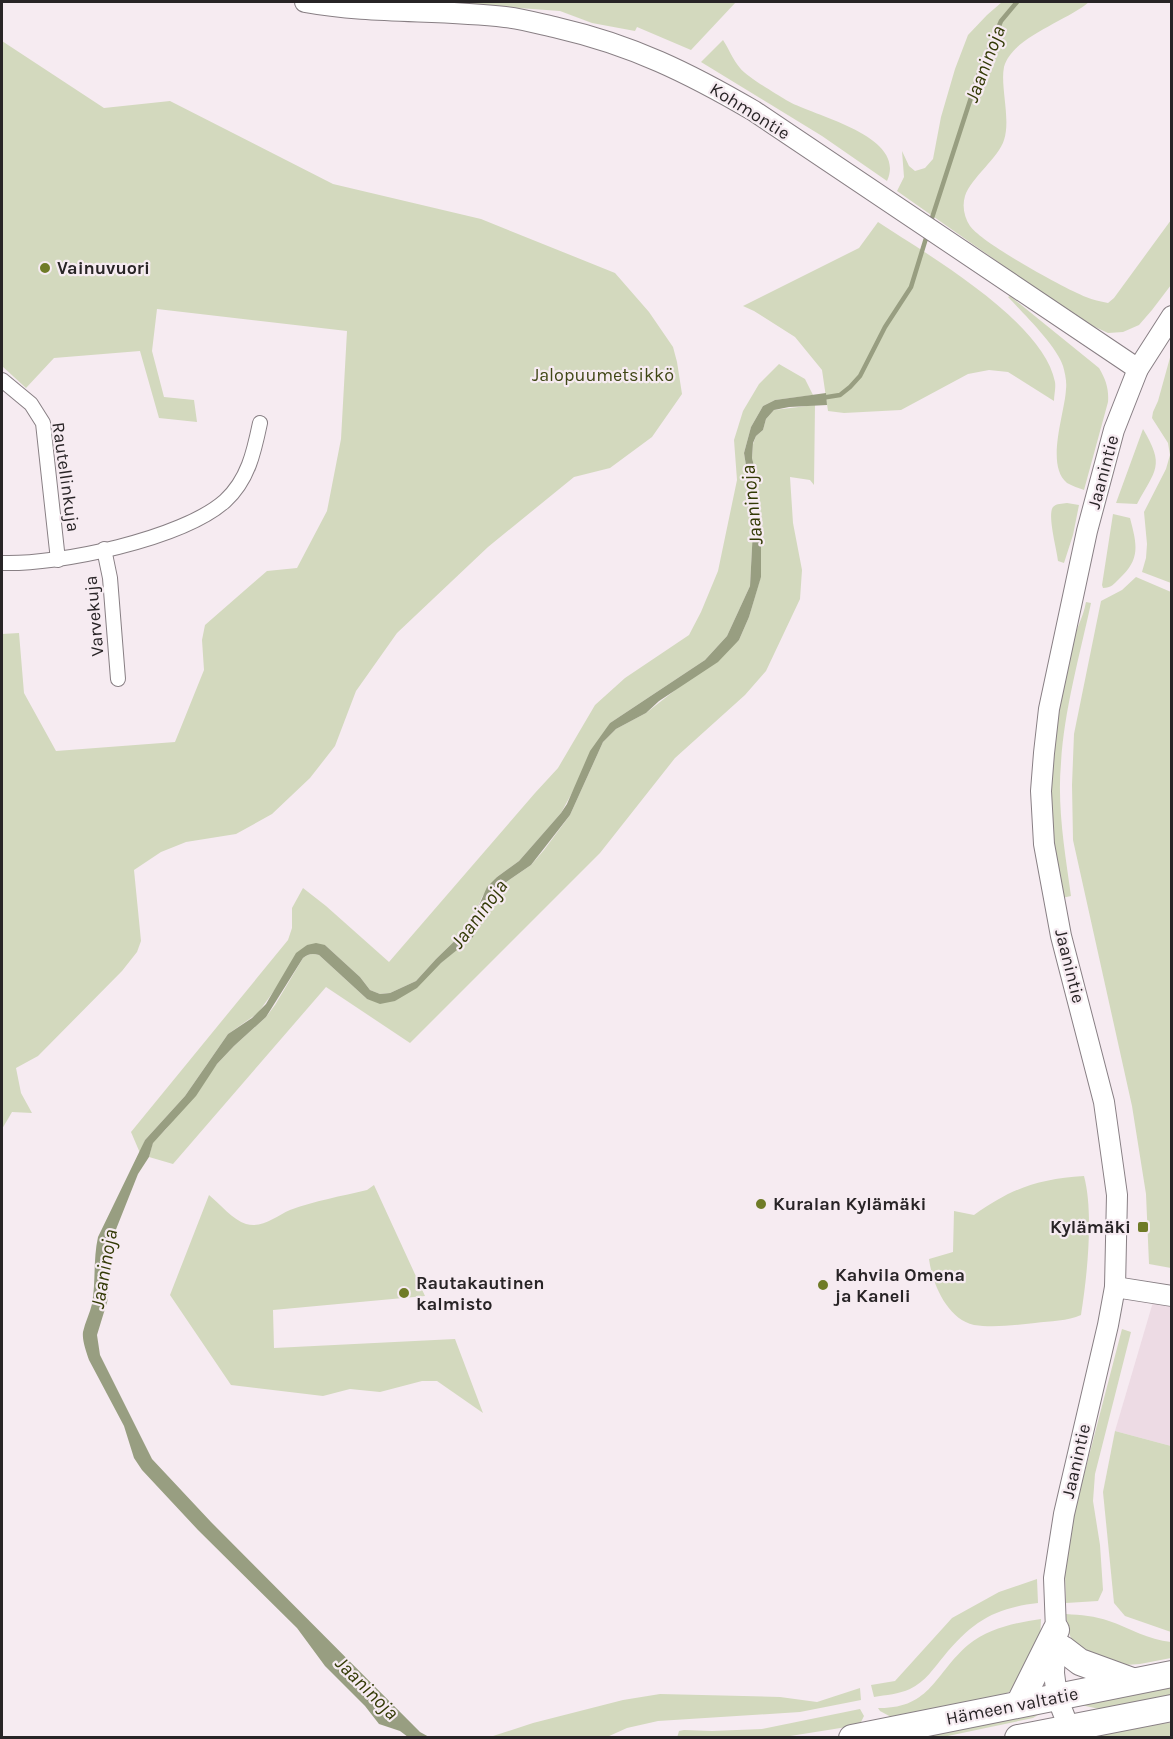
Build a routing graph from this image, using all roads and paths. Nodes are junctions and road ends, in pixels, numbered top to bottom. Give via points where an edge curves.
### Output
1 (305, 2) edge
2 (1172, 316) edge
3 (1138, 369) junction
4 (2, 380) edge
5 (260, 423) dead end
6 (104, 549) junction
7 (58, 560) junction
8 (2, 563) edge
9 (118, 680) dead end
10 (1115, 1287) junction
11 (1172, 1296) edge
12 (1059, 1640) junction
13 (1172, 1674) edge
14 (1132, 1682) junction
15 (1064, 1695) junction
16 (1019, 1704) junction
17 (1172, 1708) edge
18 (1069, 1728) junction
19 (852, 1737) edge
20 (1018, 1737) edge

1 - 3 main road, Kohmontie via 521,19 597,38 651,57 754,111
2 - 3 main road, Jaanintie
3 - 10 main road, Jaanintie via 1114,430 1087,531 1049,709 1041,791 1044,844 1056,915 1104,1102 1117,1195
4 - 7 street, Rautellinkuja via 31,404 43,423
5 - 6 street via 250,466 225,501 200,518 133,543
6 - 7 street
6 - 9 street, Varvekuja
7 - 8 street
10 - 11 main road
10 - 12 main road, Jaanintie via 1059,1544 1054,1578
12 - 14 highway via 1080,1662
12 - 15 main road, Jaanintie
12 - 16 highway
13 - 14 highway, Hämeen valtatie
14 - 15 highway, Hämeen valtatie
15 - 16 highway, Hämeen valtatie
15 - 18 main road, Jaanintie
16 - 19 highway, Hämeen valtatie
17 - 18 highway, Hämeen valtatie
18 - 20 highway, Hämeen valtatie

